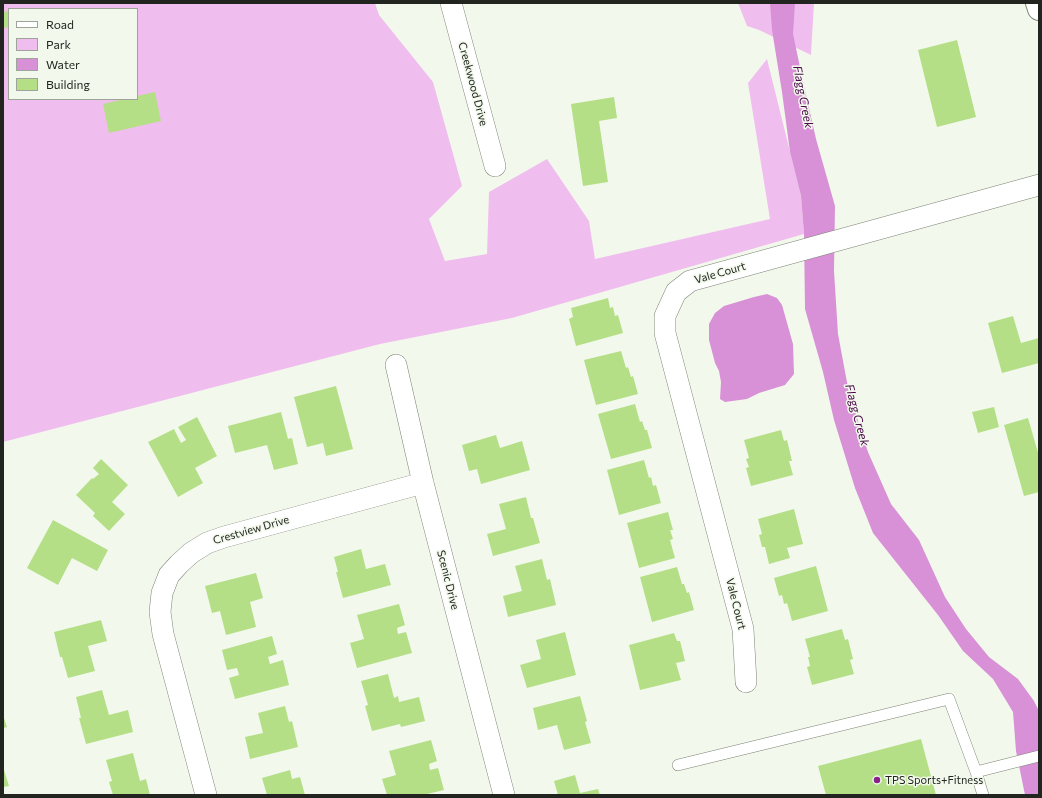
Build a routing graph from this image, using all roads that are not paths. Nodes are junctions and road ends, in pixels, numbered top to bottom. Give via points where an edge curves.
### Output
1 (451, 3) edge
2 (1038, 3) edge
3 (1039, 9) edge
4 (495, 166) dead end
5 (1039, 185) edge
6 (396, 365) dead end
7 (423, 483) junction
8 (746, 682) dead end
9 (1039, 756) edge
10 (678, 765) dead end
11 (976, 772) junction
12 (206, 795) edge
13 (504, 795) edge
14 (983, 795) edge

1 - 4 street, Creekwood Drive
2 - 3 street
5 - 8 street, Vale Court via 690,281 676,292 665,316 665,333 743,629
6 - 7 street, Scenic Drive
7 - 12 street, Crestview Drive via 224,537 191,553 169,575 162,594 160,612 163,634
7 - 13 street, Scenic Drive
9 - 11 lane
10 - 11 lane via 949,700
11 - 14 lane

